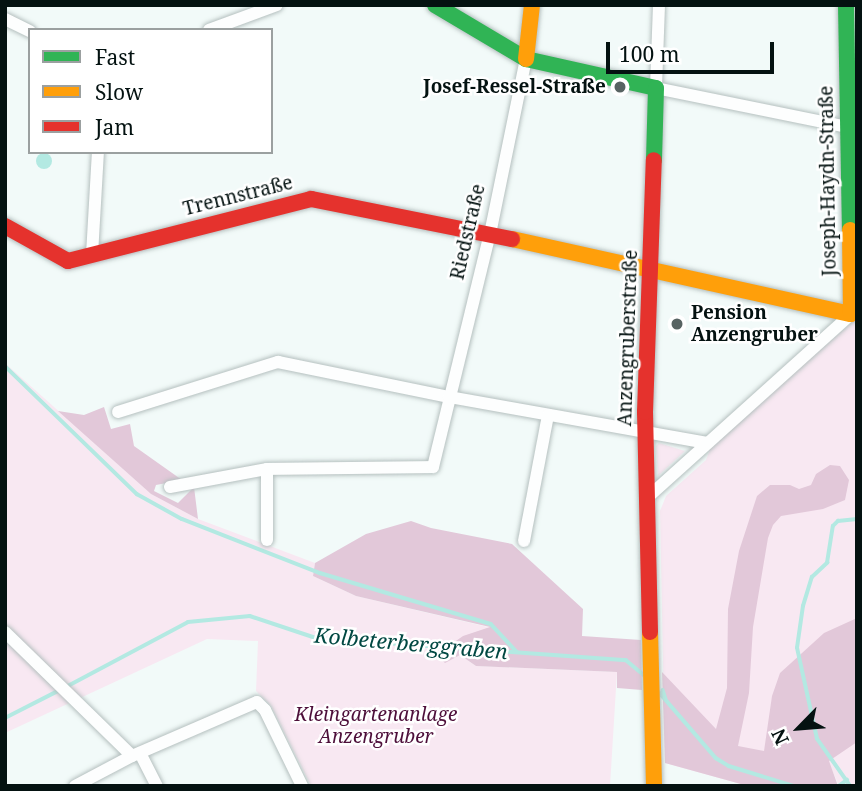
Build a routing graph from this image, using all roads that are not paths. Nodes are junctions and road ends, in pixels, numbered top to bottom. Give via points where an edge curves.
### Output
1 (277, 5) edge
2 (435, 5) edge
3 (532, 5) edge
4 (659, 5) edge
5 (846, 5) edge
6 (5, 19) edge
7 (214, 28) edge
8 (28, 30) edge
9 (526, 59) junction
10 (656, 88) junction
11 (853, 129) edge
12 (98, 154) edge
13 (5, 226) edge
14 (491, 234) junction
15 (92, 256) junction
16 (650, 269) junction
17 (854, 311) edge
18 (449, 397) junction
19 (118, 412) dead end
20 (548, 415) junction
21 (646, 431) junction
22 (707, 443) junction
23 (267, 469) junction
24 (170, 487) dead end
25 (648, 497) junction
26 (267, 540) dead end
27 (524, 541) dead end
28 (5, 632) edge
29 (136, 755) junction
30 (75, 786) edge
31 (157, 786) edge
32 (302, 786) edge
33 (654, 786) edge

1 - 7 street
2 - 9 street
3 - 9 street, Riedstraße
4 - 10 street, Anzengruberstraße
5 - 11 street, Joseph-Haydn-Straße
6 - 8 street
9 - 10 street
9 - 14 street, Riedstraße
10 - 11 street
10 - 16 street, Anzengruberstraße
11 - 17 street, Joseph-Haydn-Straße
12 - 15 street
13 - 15 street, Trennstraße via 68,261
14 - 15 street, Trennstraße via 311,199
14 - 16 street, Trennstraße
14 - 18 street, Riedstraße
16 - 17 street, Trennstraße
16 - 21 street, Anzengruberstraße
17 - 22 street
18 - 19 street via 278,362
18 - 20 street
18 - 23 street, Riedstraße via 433,467
20 - 21 street
20 - 27 street
21 - 22 street
21 - 25 street, Anzengruberstraße
22 - 25 street
23 - 24 street
23 - 26 street
25 - 33 street, Anzengruberstraße
28 - 29 street
29 - 30 street
29 - 31 street
29 - 32 street via 257,702

